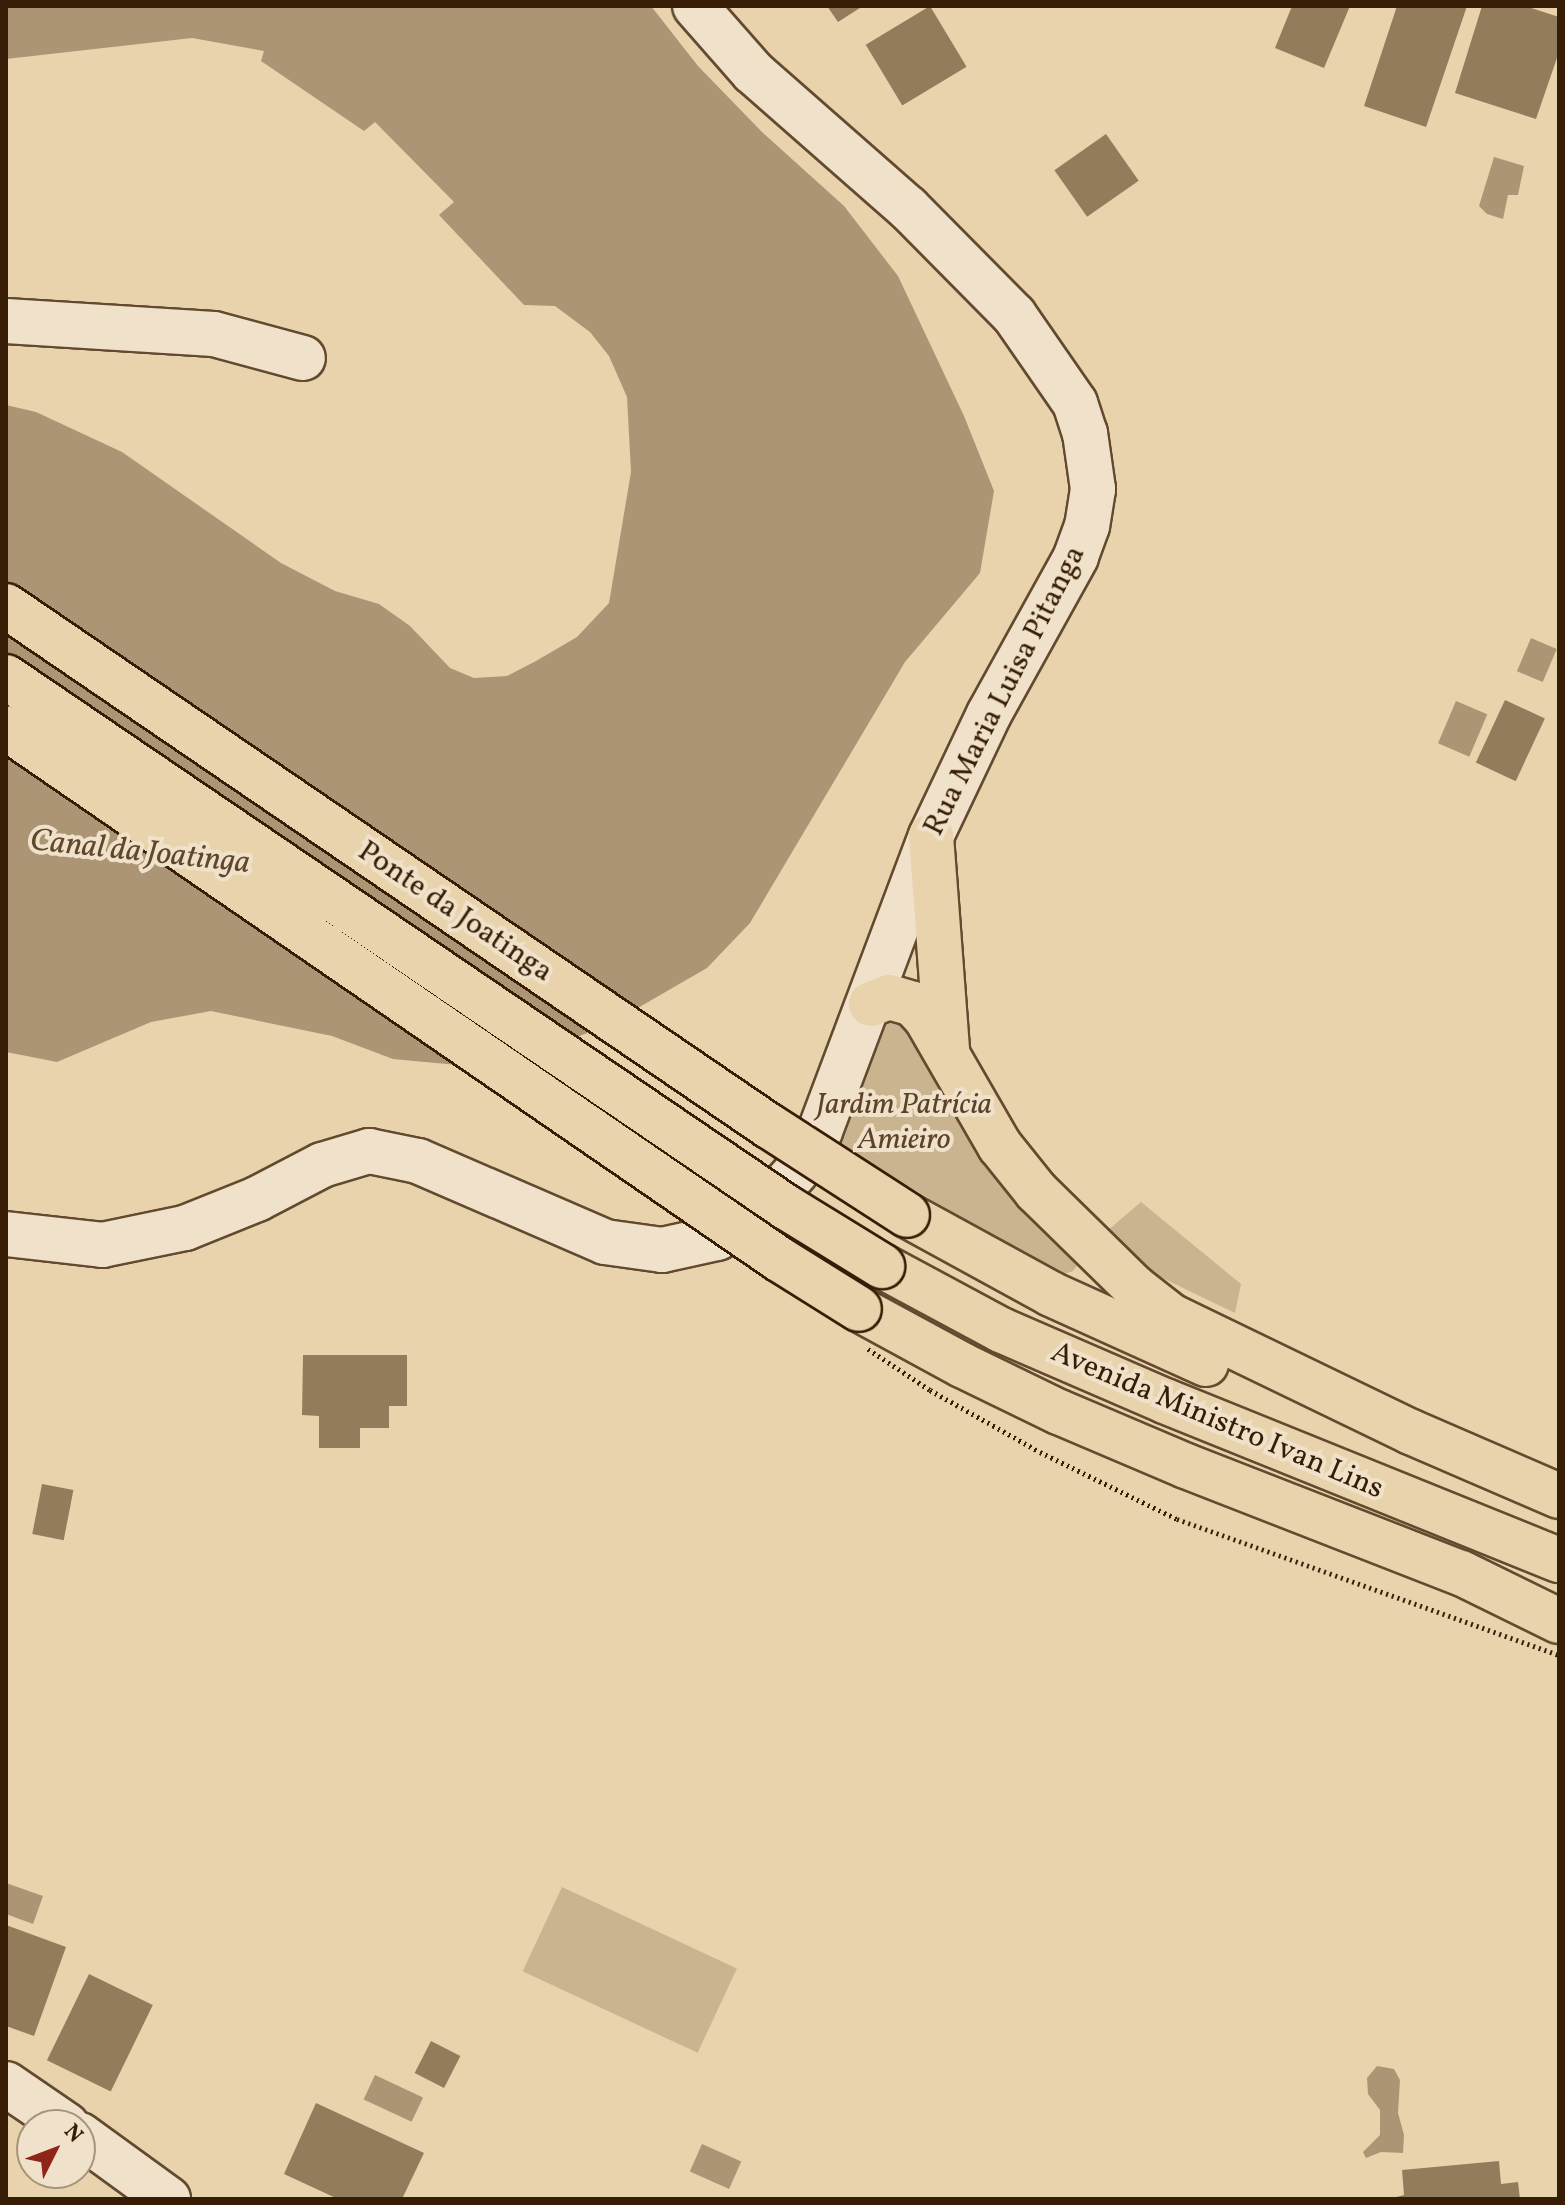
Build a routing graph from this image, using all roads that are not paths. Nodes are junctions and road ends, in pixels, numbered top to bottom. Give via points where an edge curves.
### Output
1 (695, 6) edge
2 (6, 321) edge
3 (303, 358) dead end
4 (6, 606) edge
5 (6, 677) edge
6 (6, 728) edge
7 (931, 836) junction
8 (871, 1004) junction
9 (948, 1057) junction
10 (6, 1234) edge
11 (882, 1266) joint
12 (1559, 1496) edge
13 (1559, 1510) edge
14 (1559, 1560) edge
15 (1559, 1621) edge
16 (6, 2084) edge
17 (43, 2109) edge
18 (96, 2147) edge
19 (168, 2199) edge

1 - 7 street, Rua Maria Luisa Pitanga via 753,72 908,208 1014,315 1075,403 1085,433 1093,489 1076,557 989,714
2 - 3 street via 214,334
4 - 13 highway, Ponte da Joatinga, bridge via 907,1215 1051,1294 1182,1354
5 - 11 highway, Ponte da Joatinga, bridge via 748,1182
6 - 15 highway, bridge via 859,1309 1059,1412 1461,1573
7 - 8 street, Rua Maria Luisa Pitanga
7 - 9 highway
8 - 9 highway via 889,997 913,1004
8 - 10 street, Rua Maria Luisa Pitanga via 820,1131 796,1172 743,1223 717,1238 682,1248 605,1242 418,1161 369,1151 322,1165 185,1228 102,1245
9 - 12 highway via 1000,1146 1036,1191 1171,1316 1411,1432
11 - 14 highway, Avenida Ministro Ivan Lins via 1001,1330
16 - 17 street
18 - 19 street

